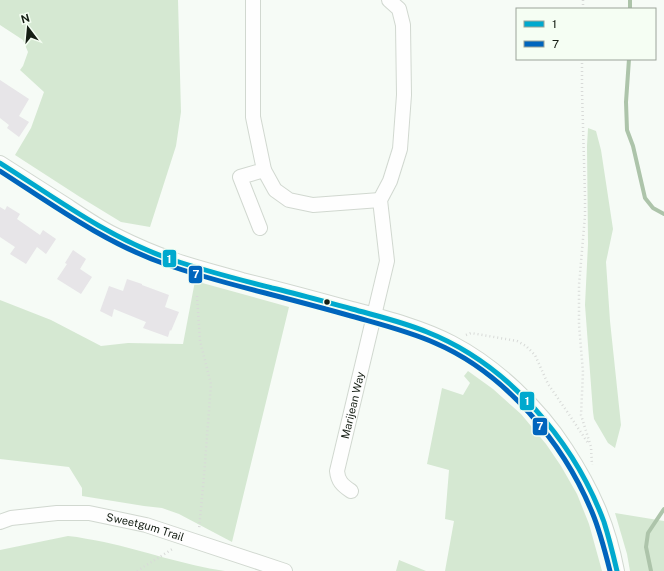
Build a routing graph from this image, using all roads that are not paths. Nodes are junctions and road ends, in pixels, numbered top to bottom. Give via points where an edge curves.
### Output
1 (253, 0) edge
2 (389, 0) edge
3 (0, 163) edge
4 (264, 170) junction
5 (380, 200) junction
6 (260, 228) dead end
7 (374, 315) junction
8 (351, 491) dead end
9 (0, 522) edge
10 (285, 571) edge
11 (617, 571) edge

1 - 4 street via 253,117
2 - 5 street via 399,9 403,25 404,95 400,149 390,181
3 - 7 street via 100,227 152,252 191,266
4 - 5 street via 275,190 290,200 313,205
4 - 6 street via 240,177
5 - 7 street, Marijean Way via 387,261
7 - 8 street, Marijean Way via 337,471 340,482
7 - 11 street via 414,327 462,348 507,381 528,402 556,433 594,496 606,526
9 - 10 street, Sweetgum Trail via 11,518 58,513 89,513 146,525

